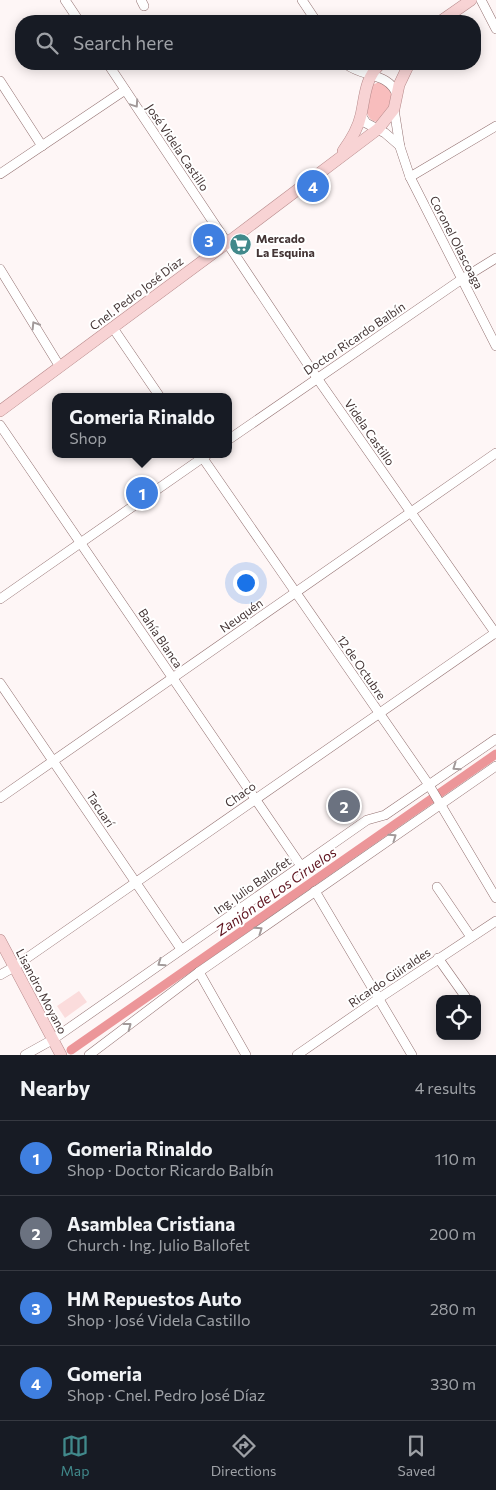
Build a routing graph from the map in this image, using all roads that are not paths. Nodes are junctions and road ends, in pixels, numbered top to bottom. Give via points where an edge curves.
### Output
1 (65, 0) edge
2 (302, 0) edge
3 (471, 0) edge
4 (481, 0) edge
5 (75, 15) edge
6 (312, 15) edge
7 (451, 15) edge
8 (496, 29) edge
9 (112, 70) edge
10 (355, 70) edge
11 (377, 70) edge
12 (406, 70) edge
13 (372, 79) junction
14 (0, 81) edge
15 (125, 90) junction
16 (396, 95) junction
17 (394, 109) junction
18 (361, 115) junction
19 (496, 126) edge
20 (375, 127) junction
21 (42, 146) junction
22 (400, 146) junction
23 (336, 160) junction
24 (0, 174) edge
25 (410, 177) junction
26 (227, 243) junction
27 (496, 258) edge
28 (0, 270) edge
29 (462, 279) junction
30 (9, 284) junction
31 (0, 289) edge
32 (113, 328) junction
33 (496, 346) edge
34 (60, 367) junction
35 (317, 378) junction
36 (157, 393) edge
37 (0, 411) edge
38 (0, 425) edge
39 (232, 437) edge
40 (496, 453) edge
41 (199, 458) edge
42 (205, 458) edge
43 (411, 512) junction
44 (81, 543) junction
45 (296, 592) junction
46 (0, 600) edge
47 (496, 633) edge
48 (173, 678) junction
49 (0, 682) edge
50 (379, 713) junction
51 (496, 739) edge
52 (54, 761) junction
53 (496, 766) edge
54 (431, 788) junction
55 (0, 798) edge
56 (255, 799) junction
57 (440, 802) junction
58 (301, 866) junction
59 (136, 882) junction
60 (437, 887) dead end
61 (315, 891) junction
62 (496, 898) edge
63 (496, 921) edge
64 (471, 937) junction
65 (0, 940) edge
66 (181, 949) junction
67 (438, 958) junction
68 (14, 967) junction
69 (199, 972) junction
70 (0, 975) edge
71 (464, 995) edge
72 (378, 999) junction
73 (56, 1047) edge
74 (25, 1055) edge
75 (89, 1055) edge
76 (246, 1055) edge
77 (298, 1055) edge
78 (412, 1055) edge

1 - 5 street
2 - 6 street
3 - 7 main road
4 - 8 street
9 - 15 street, José Videla Castillo
10 - 13 street
11 - 13 main road, Cnel. Pedro José Díaz
12 - 16 main road, Cnel. Pedro José Díaz
13 - 16 street via 388,81
13 - 18 main road, Cnel. Pedro José Díaz
14 - 21 street
15 - 21 street
15 -> 26 street, José Videla Castillo
16 - 17 main road, Cnel. Pedro José Díaz
17 - 20 main road, Cnel. Pedro José Díaz via 387,120
17 - 22 street, Coronel Olascoaga
18 - 20 street via 366,123
18 - 23 main road, Cnel. Pedro José Díaz via 353,135
19 - 25 street
20 - 22 street
20 - 23 main road, Cnel. Pedro José Díaz
21 - 24 street
22 - 25 street, Coronel Olascoaga
23 - 26 main road, Cnel. Pedro José Díaz
25 - 29 street, Coronel Olascoaga
26 - 32 main road, Cnel. Pedro José Díaz
26 - 35 street, Videla Castillo
27 - 29 street, Doctor Ricardo Balbín
28 - 30 street
29 - 33 street, Coronel Olascoaga
29 - 35 street, Doctor Ricardo Balbín
30 - 31 street
34 -> 30 street
32 - 34 main road, Cnel. Pedro José Díaz
32 - 36 street
34 - 37 main road, Cnel. Pedro José Díaz
35 - 39 street, Doctor Ricardo Balbín
35 - 43 street, Videla Castillo
38 - 44 street, Bahía Blanca
40 - 43 street, Neuquén
41 - 44 street
42 - 45 street, 12 de Octubre
43 - 45 street, Neuquén
43 - 47 street, Videla Castillo
44 - 46 street
44 - 48 street, Bahía Blanca
45 - 48 street, Neuquén
45 - 50 street, 12 de Octubre
47 - 50 street, Chaco
48 - 52 street, Neuquén
48 - 56 street, Bahía Blanca
49 - 52 street, Tacuarí
50 - 54 street, 12 de Octubre
50 - 56 street, Chaco
51 -> 54 street, Ing. Julio Ballofet
52 - 55 street, Neuquén
52 - 59 street, Tacuarí
53 - 57 street
54 - 57 street, 12 de Octubre
54 - 58 street, Ing. Julio Ballofet via 385,815 367,820
56 - 58 street, Bahía Blanca
56 - 59 street, Chaco
61 -> 57 street
57 - 62 street, 12 de Octubre
58 - 66 street, Ing. Julio Ballofet
59 - 66 street, Tacuarí
59 - 68 street, Chaco
60 - 64 street
69 -> 61 street
61 - 72 street
63 - 64 street, Ricardo Güiraldes
64 - 67 street, Ricardo Güiraldes
65 - 68 main road, Lisandro Moyano
66 -> 73 street, Ing. Julio Ballofet
67 - 71 street
67 - 72 street, Ricardo Güiraldes
68 - 70 street, Chaco
68 - 73 main road, Lisandro Moyano
75 -> 69 street
69 - 76 street
72 - 77 street, Ricardo Güiraldes
72 - 78 street
73 - 74 street, Ing. Julio Ballofet

